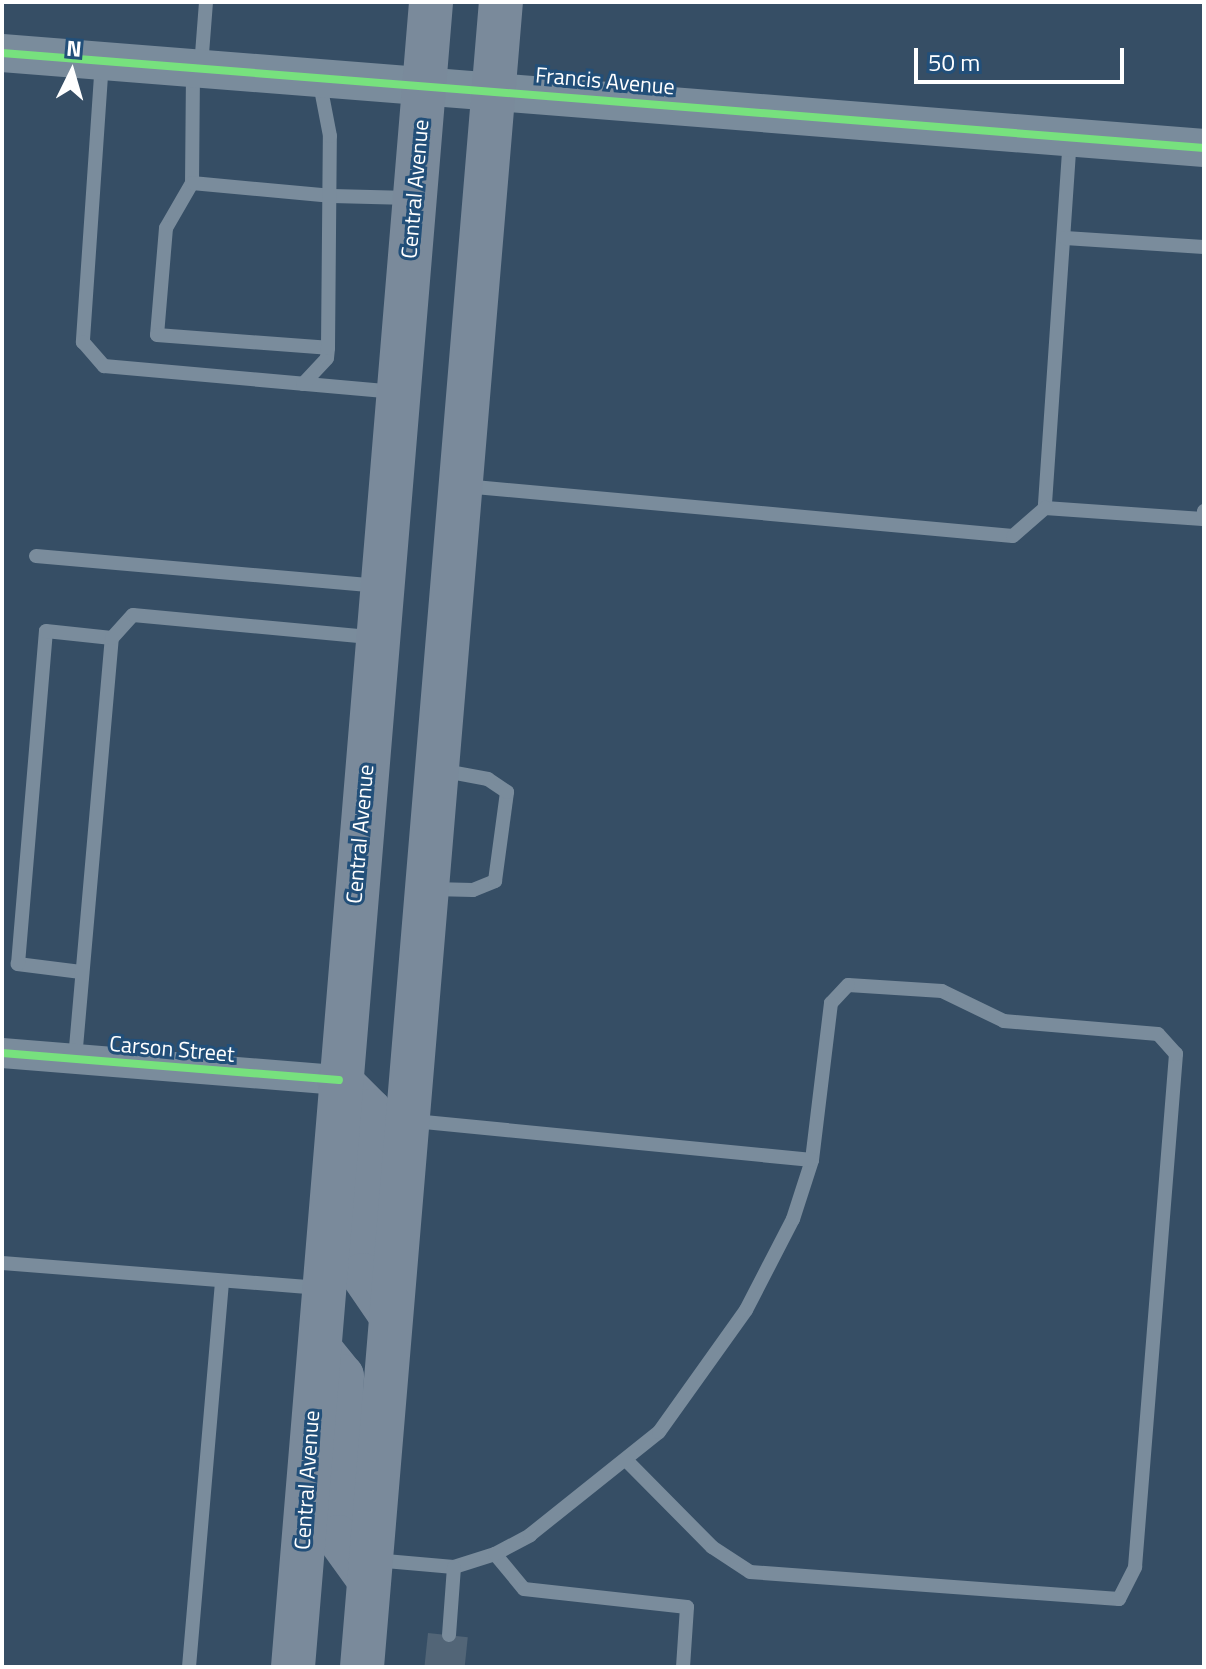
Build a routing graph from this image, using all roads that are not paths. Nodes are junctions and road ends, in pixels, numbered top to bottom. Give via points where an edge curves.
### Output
1 (206, 2) edge
2 (431, 2) edge
3 (501, 2) edge
4 (2, 53) edge
5 (102, 60) junction
6 (197, 67) junction
7 (318, 76) junction
8 (424, 84) junction
9 (493, 89) junction
10 (1070, 137) junction
11 (1204, 148) edge
12 (192, 183) junction
13 (332, 196) junction
14 (415, 198) junction
15 (1065, 238) junction
16 (1204, 247) edge
17 (328, 348) junction
18 (303, 384) junction
19 (398, 392) junction
20 (460, 486) junction
21 (1045, 508) junction
22 (1204, 511) edge
23 (36, 556) dead end
24 (381, 586) junction
25 (377, 637) junction
26 (112, 638) junction
27 (435, 769) junction
28 (425, 888) junction
29 (81, 972) junction
30 (2, 1053) edge
31 (75, 1059) junction
32 (339, 1080) junction
33 (405, 1120) junction
34 (812, 1160) junction
35 (2, 1263) edge
36 (222, 1281) junction
37 (324, 1288) junction
38 (390, 1315) junction
39 (318, 1346) junction
40 (627, 1461) junction
41 (495, 1554) junction
42 (454, 1567) junction
43 (370, 1570) junction
44 (449, 1635) dead end
45 (189, 1667) edge
46 (293, 1667) edge
47 (362, 1667) edge
48 (683, 1667) edge

1 - 6 lane
2 - 8 main road, Central Avenue
3 - 9 main road
4 - 5 street, Francis Avenue
5 - 6 street, Francis Avenue
5 - 18 lane via 83,342 104,366
6 - 7 street, Francis Avenue
6 - 12 lane
7 - 8 street, Francis Avenue
7 - 13 lane via 330,136
8 - 9 street, Francis Avenue
8 - 14 main road, Central Avenue
9 - 10 street, Francis Avenue
9 - 20 main road
10 - 11 street, Francis Avenue
10 - 15 lane
12 - 13 lane
12 - 17 lane via 166,228 157,335
13 - 14 lane
13 - 17 lane
14 - 19 main road, Central Avenue
15 - 16 lane
15 - 21 lane
17 - 18 lane via 327,358
18 - 19 lane
19 - 24 main road, Central Avenue
20 - 21 lane via 1013,536
20 - 27 main road
21 - 22 lane via 1203,519
23 - 24 lane
24 - 25 main road, Central Avenue
25 - 26 lane via 133,615
25 - 32 main road, Central Avenue
26 - 29 lane
26 - 29 lane via 46,631 18,964
27 - 28 main road
27 - 28 lane via 488,779 507,792 495,881 473,890
28 - 33 main road
29 - 31 lane
30 - 31 street, Carson Street
31 - 32 street, Carson Street
32 - 37 main road, Central Avenue
32 - 38 main road via 370,1111 363,1275
33 - 34 lane
33 - 38 main road
34 - 40 lane via 793,1219 746,1310 659,1432
34 - 40 lane via 831,1003 848,985 942,991 1004,1021 1158,1034 1176,1054 1135,1567 1119,1599 750,1572 712,1547
35 - 36 lane
36 - 37 lane
36 - 45 lane
37 - 39 main road, Central Avenue
38 - 43 main road
39 - 43 main road via 342,1376 338,1537
39 - 46 main road, Central Avenue
40 - 41 lane via 530,1535
41 - 42 lane
41 - 48 lane via 524,1589 687,1607
42 - 43 lane
42 - 44 lane
43 - 47 main road

